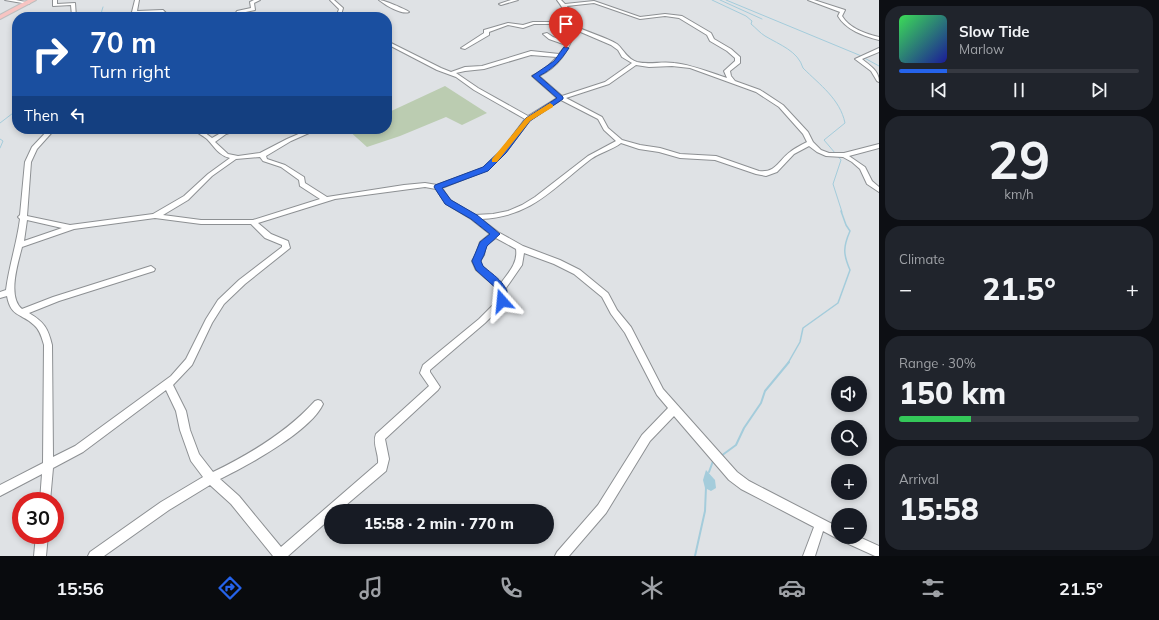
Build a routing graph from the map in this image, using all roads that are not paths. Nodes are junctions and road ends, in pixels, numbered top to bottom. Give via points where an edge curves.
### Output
1 (7, 0) edge
2 (55, 0) edge
3 (137, 0) edge
4 (258, 0) edge
5 (332, 0) edge
6 (381, 0) edge
7 (516, 0) edge
8 (559, 0) edge
9 (599, 0) edge
10 (810, 0) edge
11 (30, 1) edge
12 (594, 2) junction
13 (501, 4) dead end
14 (564, 5) junction
15 (73, 12) edge
16 (134, 12) joint
17 (164, 12) edge
18 (239, 12) edge
19 (340, 12) edge
20 (406, 12) dead end
21 (0, 17) edge
22 (572, 19) junction
23 (575, 28) junction
24 (545, 34) dead end
25 (879, 39) edge
26 (568, 44) junction
27 (392, 45) edge
28 (463, 48) dead end
29 (879, 50) edge
30 (560, 56) junction
31 (635, 63) junction
32 (452, 73) junction
33 (879, 80) edge
34 (734, 83) junction
35 (561, 98) junction
36 (528, 119) junction
37 (47, 134) edge
38 (203, 134) edge
39 (222, 134) edge
40 (303, 134) edge
41 (212, 141) junction
42 (620, 141) junction
43 (810, 143) junction
44 (879, 146) edge
45 (262, 155) junction
46 (844, 155) junction
47 (234, 158) junction
48 (438, 187) junction
49 (879, 190) edge
50 (327, 199) junction
51 (155, 216) junction
52 (22, 217) junction
53 (474, 217) junction
54 (253, 222) junction
55 (72, 227) junction
56 (495, 234) junction
57 (19, 245) junction
58 (520, 248) junction
59 (151, 269) dead end
60 (502, 288) junction
61 (10, 292) junction
62 (0, 295) edge
63 (21, 313) junction
64 (168, 384) junction
65 (318, 404) dead end
66 (674, 409) junction
67 (48, 466) junction
68 (211, 478) junction
69 (0, 491) edge
70 (45, 492) edge
71 (820, 525) junction
72 (831, 530) edge
73 (41, 544) edge
74 (861, 544) edge
75 (879, 552) edge
76 (40, 556) edge
77 (94, 556) edge
78 (561, 556) edge
79 (809, 556) edge

1 - 11 street
2 - 15 street via 54,4 57,6 72,4
3 - 16 street
4 - 18 street via 252,2 254,9
5 - 19 street via 341,9
6 - 20 street
7 - 13 street
8 - 14 street
9 - 12 street
10 - 25 street via 843,11 840,16 842,20 858,31
11 - 21 main road
12 - 14 street
12 - 34 street via 640,18 675,16 700,28 738,58 738,62 727,71
14 - 22 street
16 - 17 street
22 - 23 street
22 - 28 street via 556,23 533,23 523,27 505,24 486,31 487,34
23 - 26 street
23 - 31 street via 613,44 626,58
24 - 26 street
26 - 30 street
27 - 32 street
29 - 33 street via 858,59 873,70
30 - 32 street via 531,53 482,68 468,68
30 - 35 street via 546,71 535,76
31 - 34 street via 687,67
31 - 35 street via 606,82
32 - 36 street
34 - 43 street via 756,90 781,105 806,133
35 - 36 street
35 - 42 street via 600,118 606,129
36 - 48 street via 503,152 486,169
37 - 52 street via 30,156
38 - 41 street
39 - 41 street
40 - 45 street
41 - 47 street via 223,153
42 - 43 street via 680,156 716,158 766,174 775,171 792,153
42 - 53 street via 592,155 533,202 501,216
43 - 46 street via 823,153
44 - 46 street
45 - 47 street
45 - 50 street via 265,160 283,166 302,179 305,188
46 - 49 street via 863,168 869,182
47 - 51 street via 210,175 186,198
48 - 50 street via 404,187
48 - 53 street via 448,202
50 - 54 street
51 - 54 street via 201,222
51 - 55 street
52 - 55 street
52 - 57 street
53 - 56 street
54 - 64 street via 268,236 285,243 286,248 221,302 189,362
55 - 57 street
56 - 58 street
56 - 60 street via 483,244 476,261 479,268
57 - 61 street
58 - 60 street via 519,264
58 - 66 street via 577,272 605,295 636,343 654,383
59 - 63 street
60 - 68 street via 502,301 426,368 425,372 435,387 380,437 384,460 382,467 280,555 235,500
61 - 62 street
61 - 63 street via 12,302
63 - 67 street via 37,322 45,333 48,345
64 - 67 street via 91,440
64 - 68 street via 181,412 184,430 195,456
65 - 68 street via 307,417 266,447
66 - 71 street via 733,476
66 - 78 street via 646,438 602,509
67 - 69 street
67 - 70 street
68 - 77 street via 165,506
71 - 72 street
71 - 79 street
73 - 76 street
74 - 75 street

